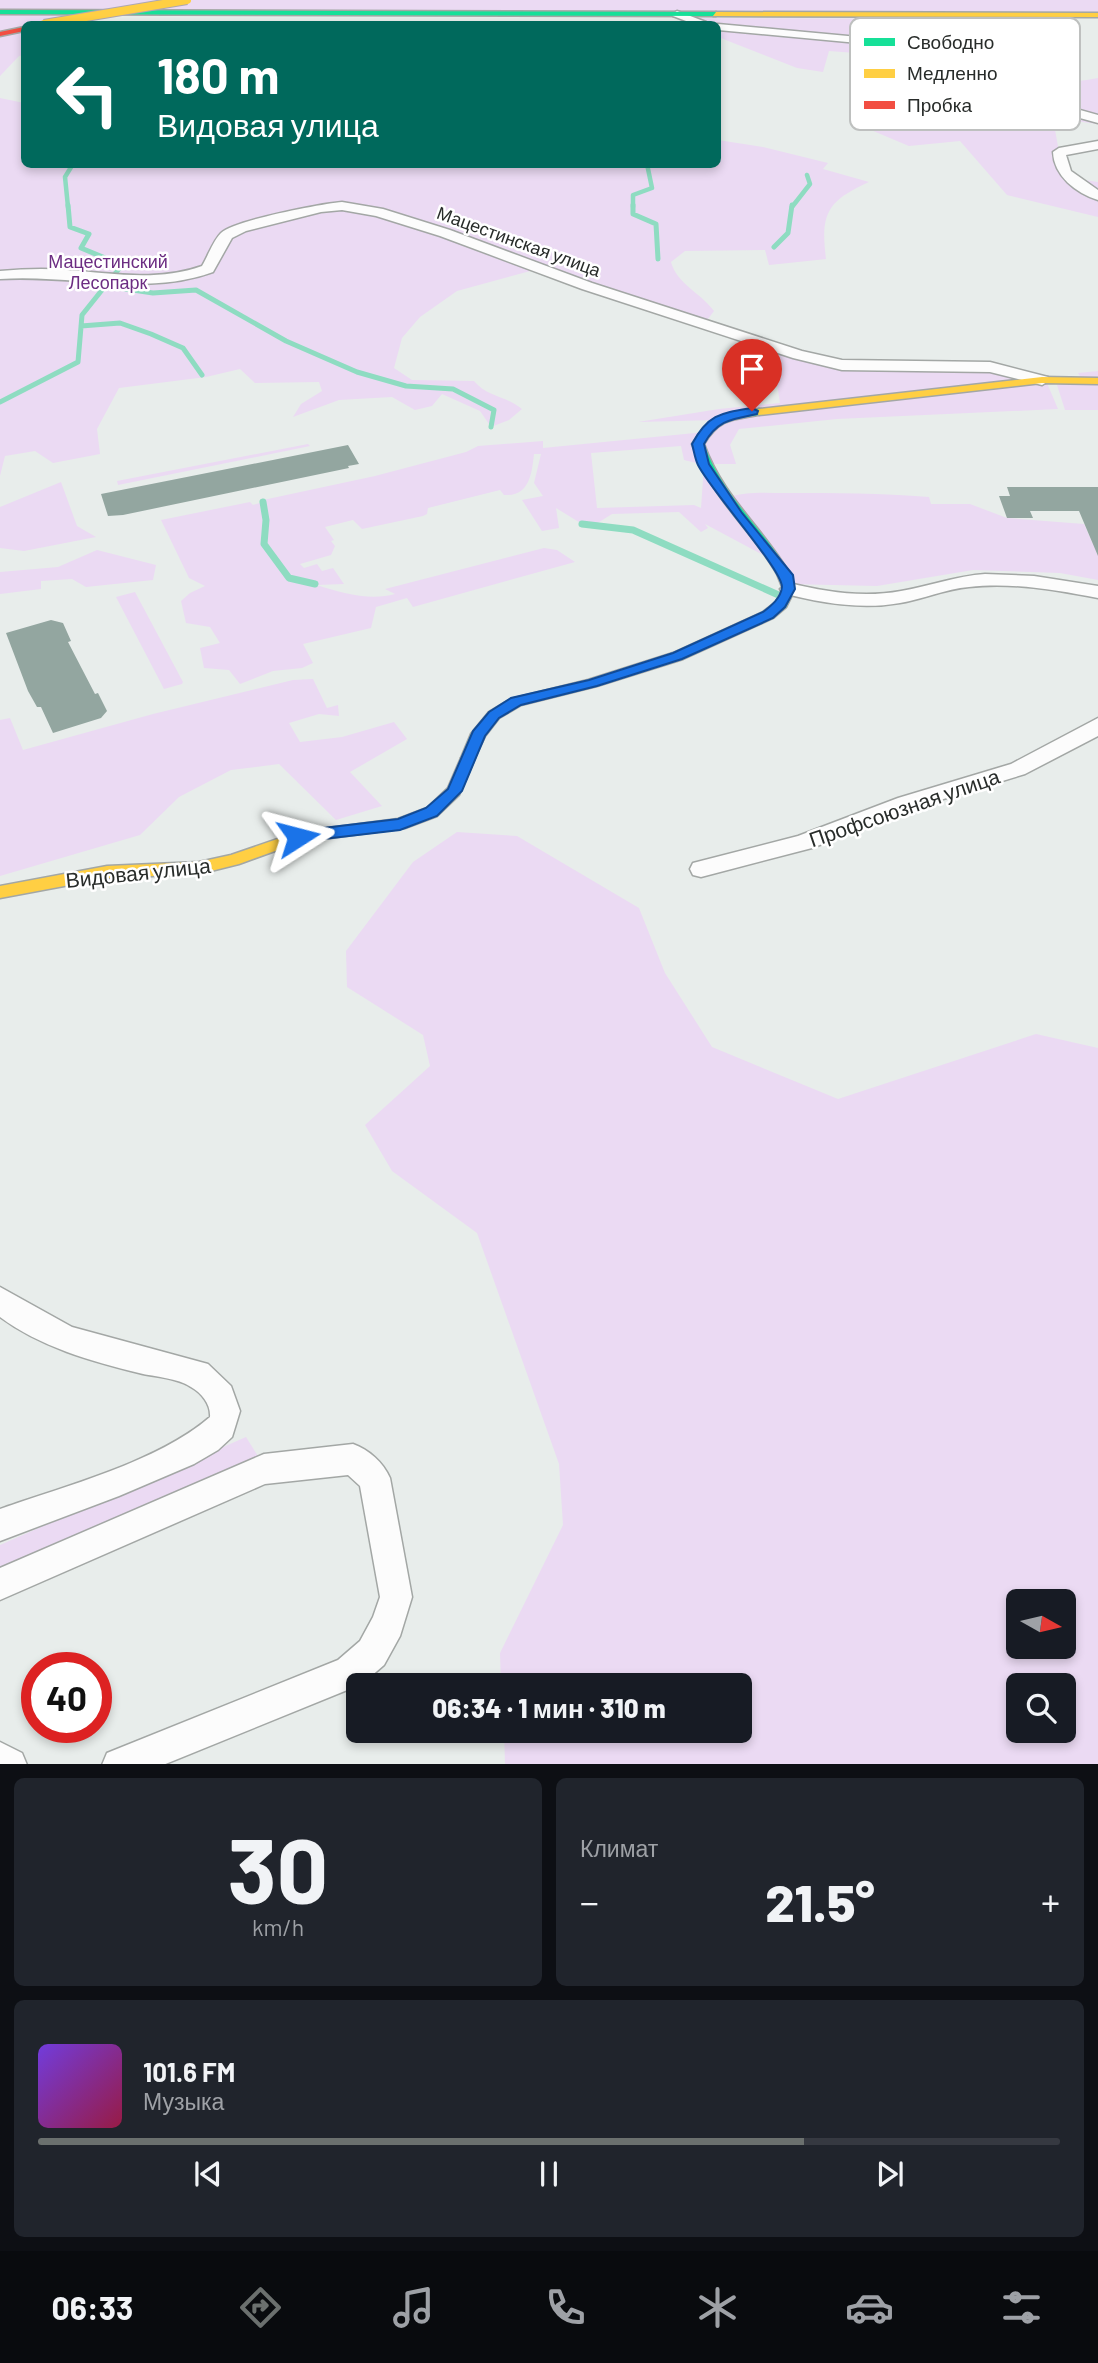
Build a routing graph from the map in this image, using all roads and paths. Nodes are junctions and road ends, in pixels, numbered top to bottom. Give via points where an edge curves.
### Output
1 (187, 0) edge
2 (0, 12) edge
3 (677, 14) junction
4 (1098, 15) edge
5 (62, 21) edge
6 (694, 21) edge
7 (721, 27) edge
8 (21, 30) edge
9 (0, 34) edge
10 (850, 39) edge
11 (1080, 114) edge
12 (1098, 119) edge
13 (1098, 145) edge
14 (1098, 196) edge
15 (0, 275) edge
16 (96, 276) joint
17 (1042, 380) junction
18 (1098, 381) edge
19 (789, 589) junction
20 (1098, 592) edge
21 (1098, 725) edge
22 (701, 869) dead end
23 (0, 892) edge
24 (0, 1300) edge
25 (223, 1399) joint
26 (0, 1525) edge
27 (0, 1584) edge
28 (121, 1764) edge

1 - 5 main road, bridge
2 - 3 main road
3 - 4 main road
3 - 6 street
7 - 10 street
8 - 9 main road
11 - 12 street
13 - 14 street via 1059,152 1059,163 1070,178
15 - 16 street, Мацестинская улица
16 - 17 street, Мацестинская улица via 164,281 197,274 212,264 228,235 241,228 342,206 445,233 798,355 842,365 990,367
17 - 18 main road, Мацестинская улица
17 - 19 main road, Мацестинская улица via 752,411 723,416 706,429 698,444 704,464 786,575
19 - 20 street via 880,600 968,581 1008,579
19 - 23 main road, Видовая улица via 768,615 677,656 516,702 494,715 478,734 454,791 432,812 400,824 298,837 199,868 107,872
21 - 22 street, Профсоюзная улица via 1018,769 906,803 804,842
24 - 25 street via 59,1336 198,1374
25 - 26 street via 222,1426 203,1443
27 - 28 street via 264,1469 353,1459 374,1478 396,1597 372,1653 351,1672

